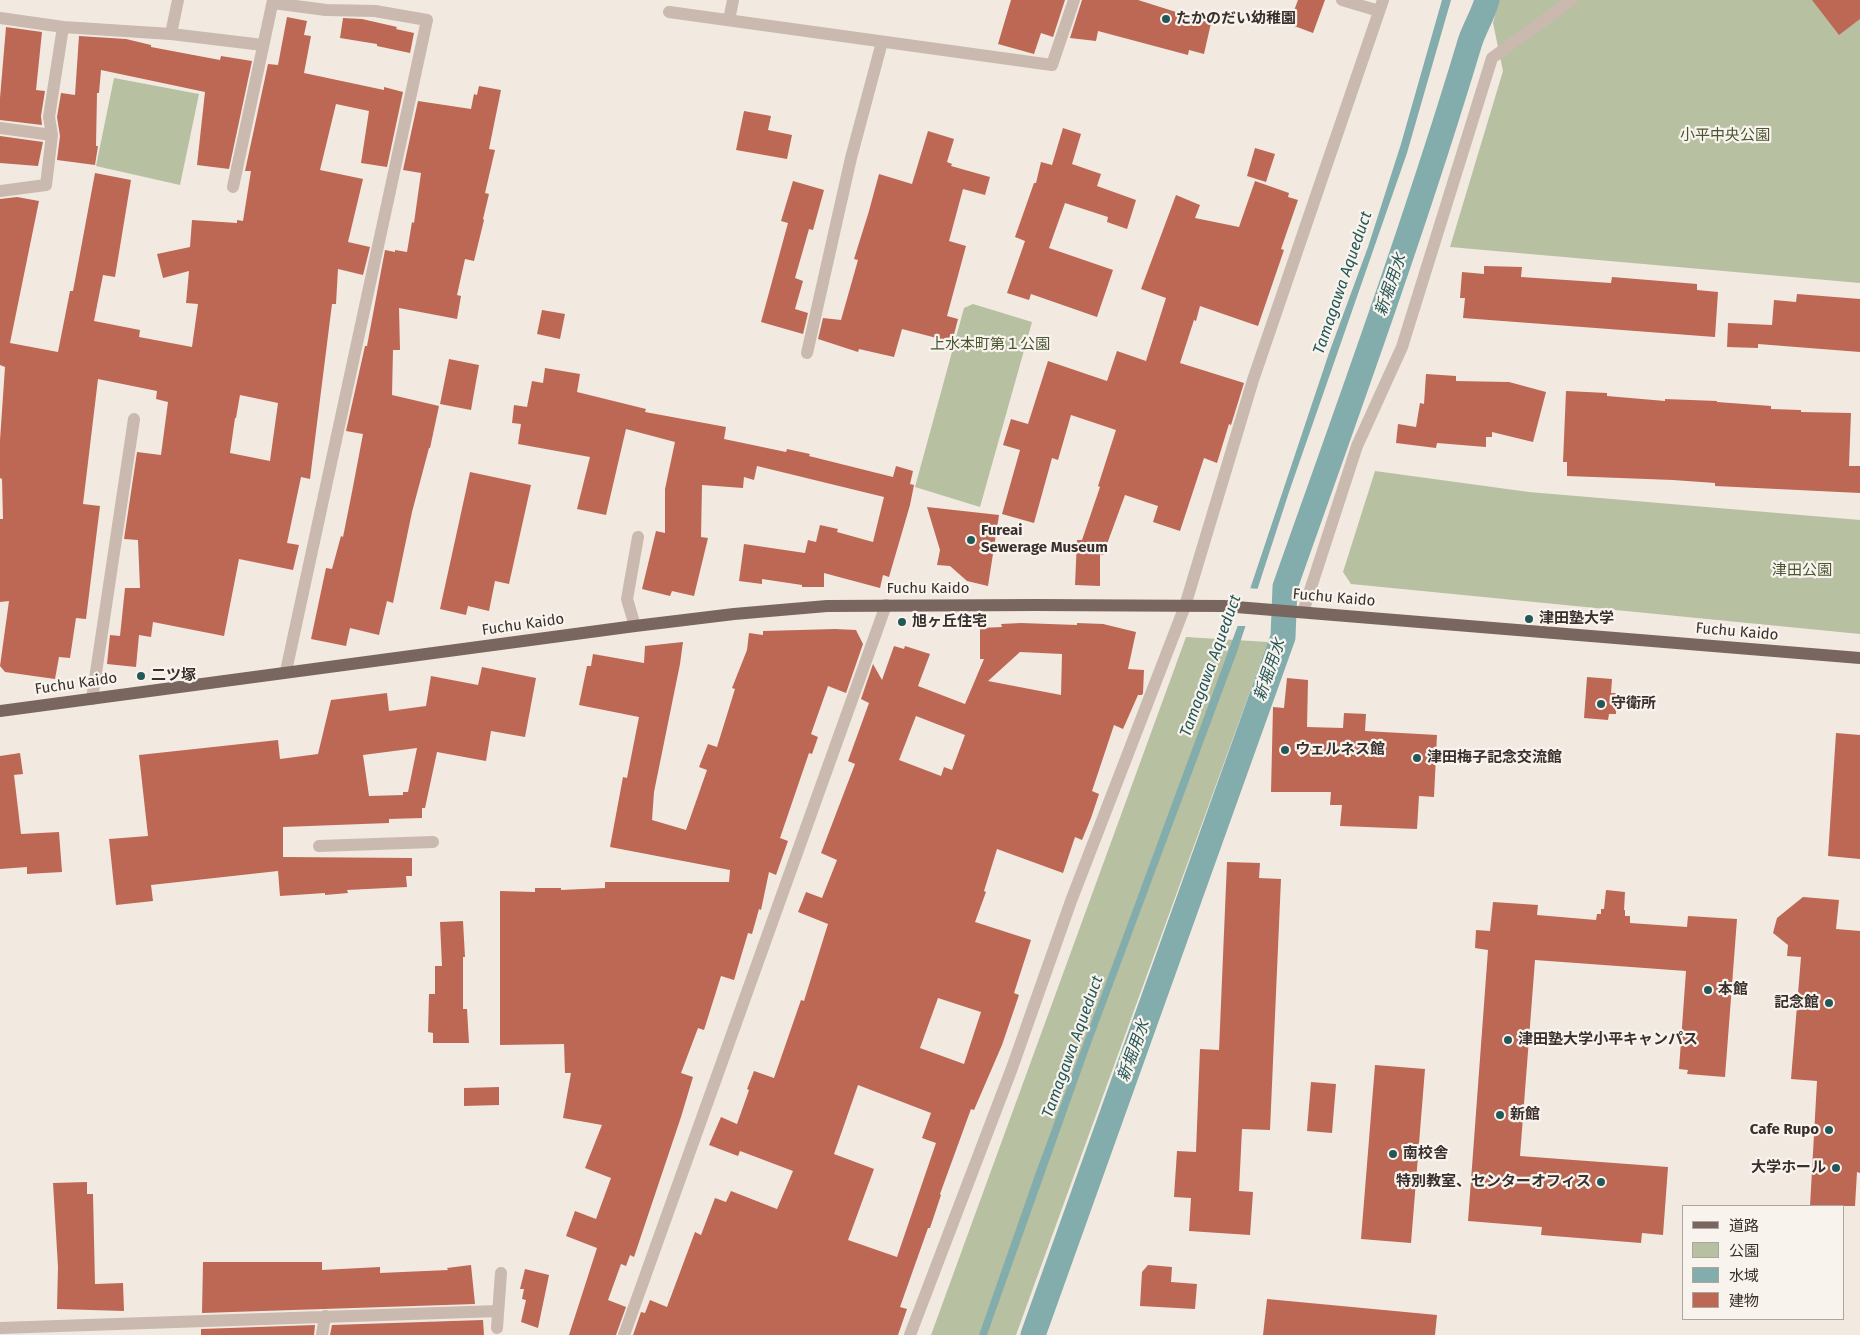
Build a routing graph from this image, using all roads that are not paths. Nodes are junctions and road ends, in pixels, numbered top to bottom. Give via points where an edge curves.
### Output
1 (178, 0) edge
2 (733, 0) edge
3 (1074, 0) edge
4 (1342, 0) edge
5 (1572, 0) edge
6 (273, 2) edge
7 (1381, 6) edge
8 (669, 12) dead end
9 (0, 18) edge
10 (729, 20) junction
11 (63, 27) junction
12 (171, 34) junction
13 (882, 42) junction
14 (263, 45) junction
15 (0, 128) edge
16 (52, 135) junction
17 (233, 186) dead end
18 (0, 192) edge
19 (807, 353) dead end
20 (134, 419) dead end
21 (638, 537) dead end
22 (886, 605) junction
23 (1185, 606) junction
24 (1302, 612) junction
25 (635, 626) junction
26 (1860, 658) edge
27 (286, 671) junction
28 (92, 698) junction
29 (0, 711) edge
30 (433, 842) dead end
31 (319, 846) dead end
32 (501, 1273) dead end
33 (498, 1311) junction
34 (325, 1316) junction
35 (0, 1328) edge
36 (497, 1328) dead end
37 (322, 1335) edge
38 (624, 1335) edge
39 (910, 1335) edge

1 - 12 street
2 - 10 street
3 - 13 street via 1052,65
4 - 7 street
5 - 24 street via 1492,58 1402,347 1358,446
6 - 14 street
6 - 27 street via 326,10 375,11 427,20
7 - 23 street via 1253,380
8 - 10 street
9 - 11 street
10 - 13 street
11 - 12 street
11 - 16 street via 49,117
12 - 14 street
13 - 19 street via 847,176
14 - 17 street
15 - 16 street
16 - 18 street via 46,185
20 - 28 street
21 - 25 street via 627,599
22 - 23 main road, Fuchu Kaido
22 - 25 main road, Fuchu Kaido via 780,609
22 - 38 street
23 - 24 main road, Fuchu Kaido
23 - 39 street via 1070,901 1012,1068
24 - 26 main road, Fuchu Kaido
25 - 27 main road, Fuchu Kaido
27 - 28 main road, Fuchu Kaido
28 - 29 main road, Fuchu Kaido
30 - 31 street
32 - 33 street
33 - 34 street
33 - 36 street
34 - 35 street
34 - 37 street

